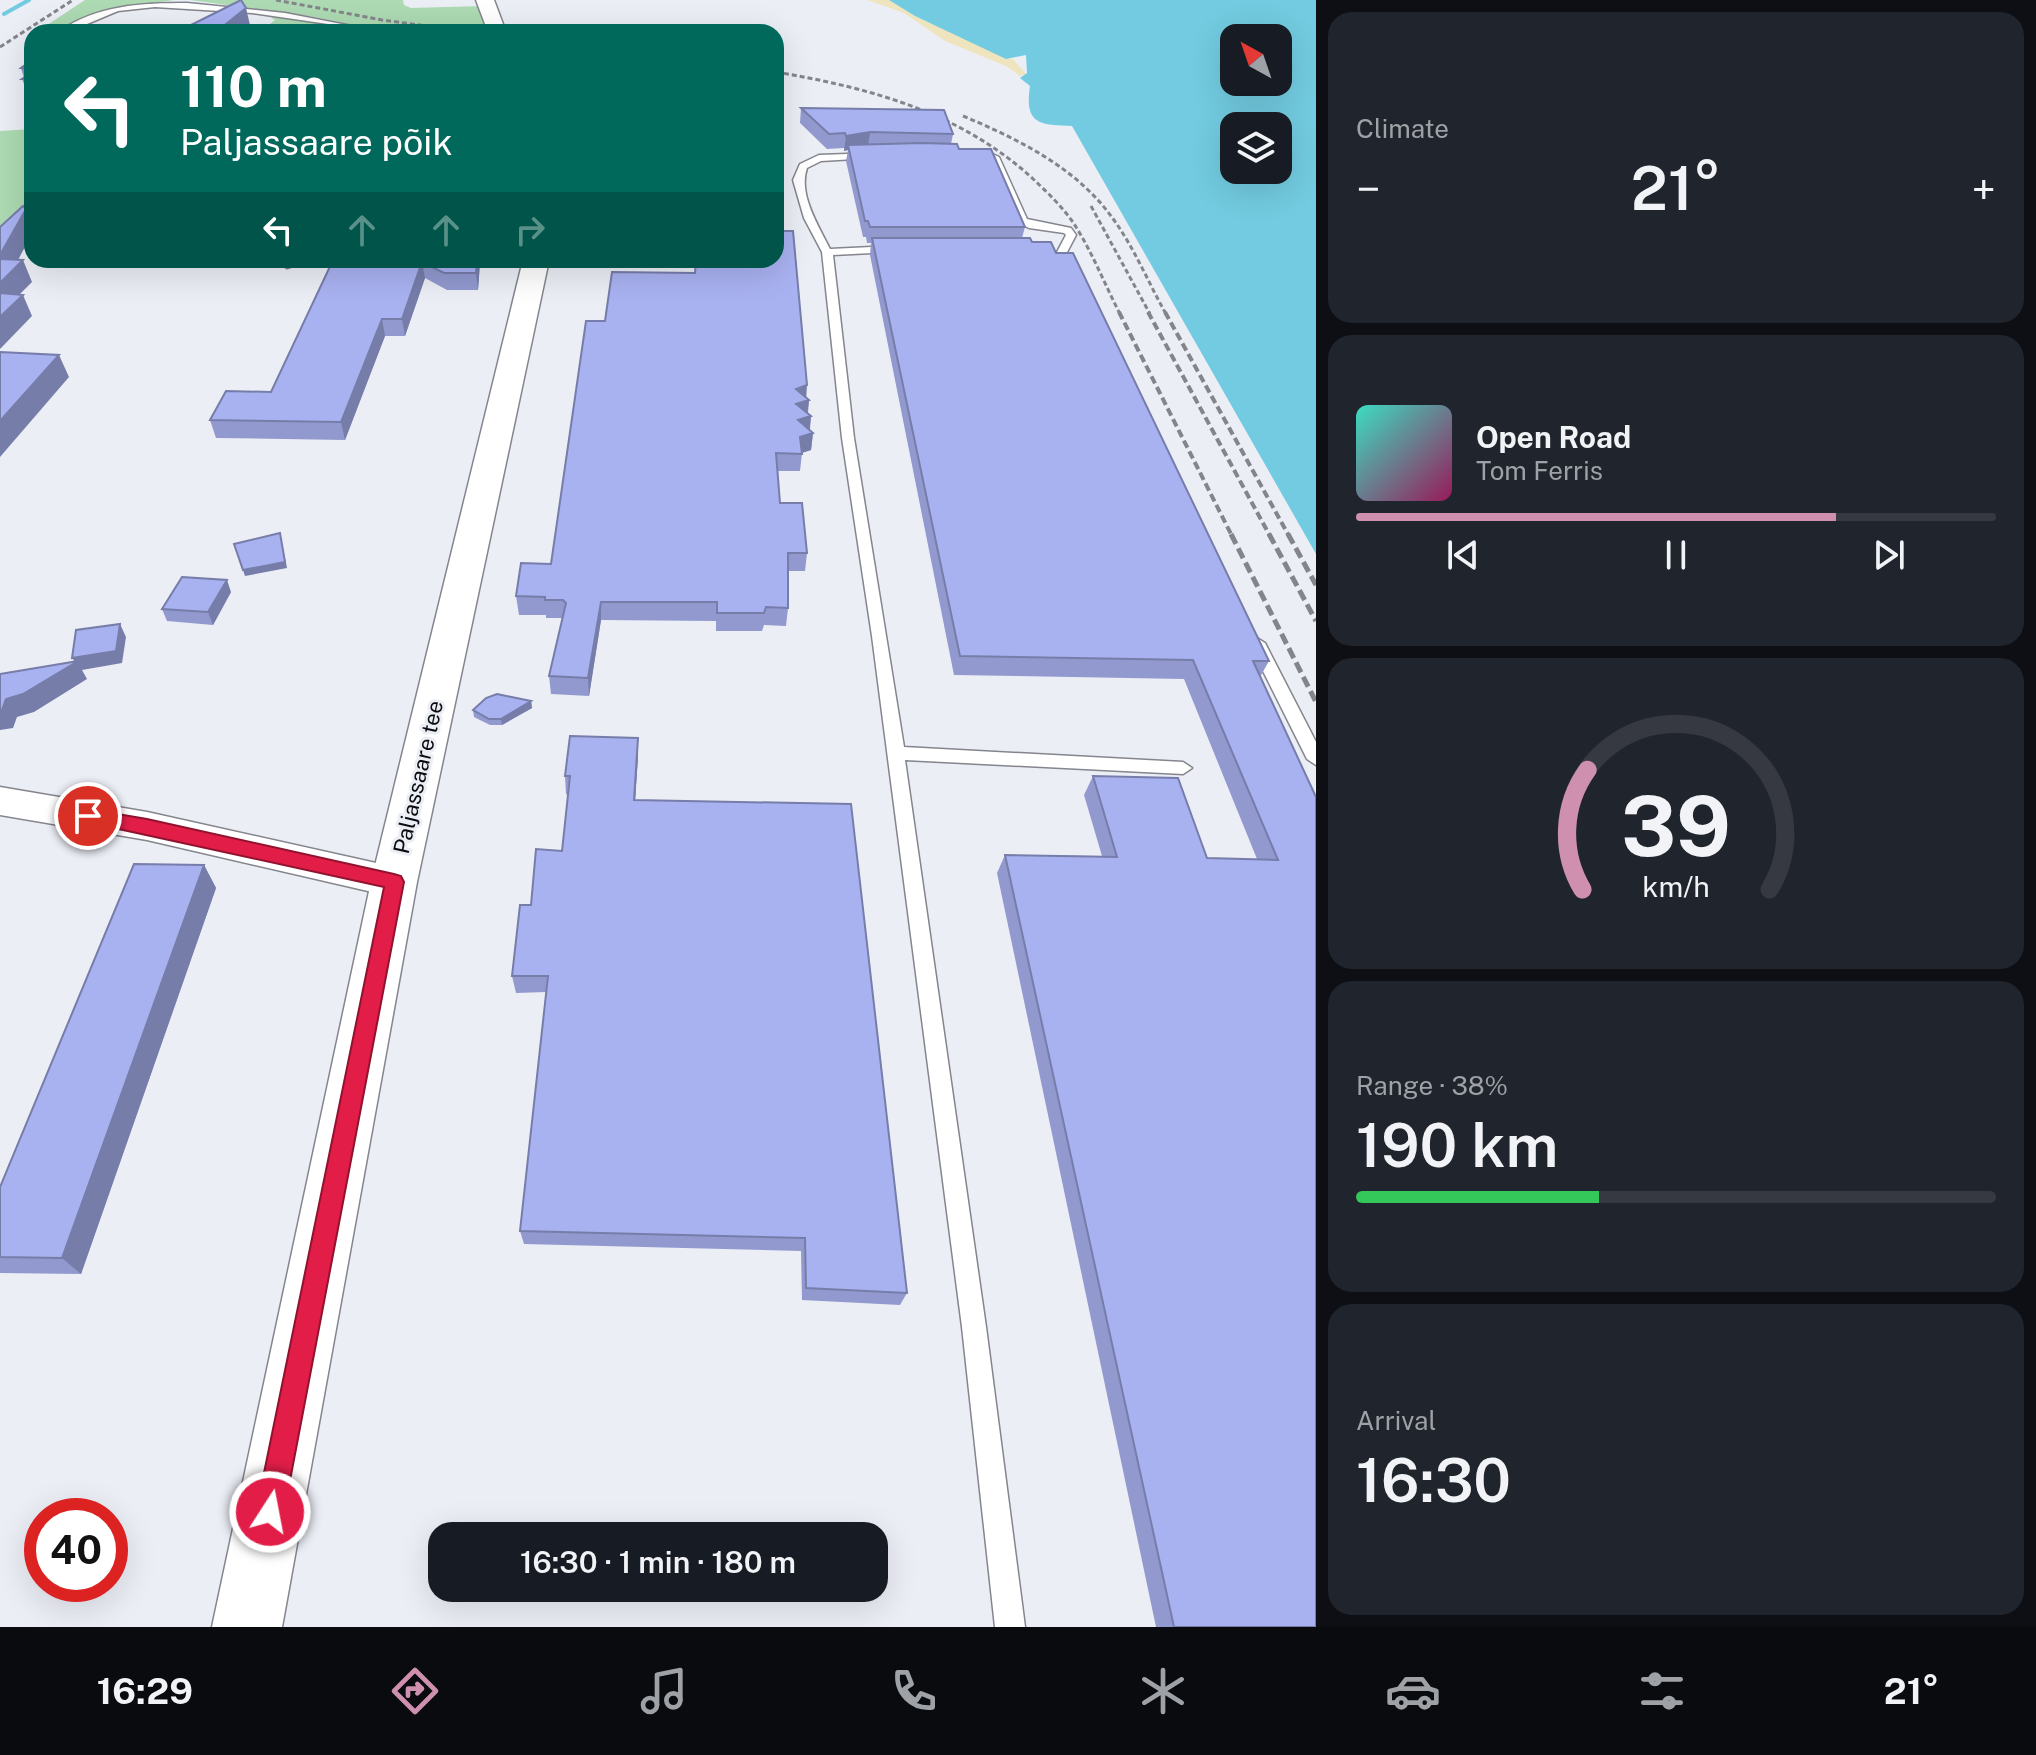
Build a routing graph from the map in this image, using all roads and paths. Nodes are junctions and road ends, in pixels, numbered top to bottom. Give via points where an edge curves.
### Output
1 (485, 0) edge
2 (282, 13) junction
3 (267, 18) dead end
4 (80, 24) edge
5 (338, 24) edge
6 (494, 24) edge
7 (895, 154) edge
8 (956, 154) edge
9 (908, 249) edge
10 (827, 252) junction
11 (1061, 255) edge
12 (534, 268) edge
13 (1248, 624) edge
14 (896, 753) junction
15 (1316, 759) edge
16 (1183, 768) dead end
17 (0, 801) edge
18 (394, 882) junction
19 (247, 1627) edge
20 (1010, 1627) edge

1 - 6 street
2 - 3 lane
2 - 4 lane via 186,1 145,3
2 - 5 lane
7 - 10 lane via 819,158 803,166 798,180
8 - 11 lane via 996,159 1023,221 1059,227 1071,235
9 - 10 lane
10 - 14 lane via 848,438
12 - 18 street, Paljassaare tee
13 - 15 lane
14 - 16 lane
14 - 20 lane
17 - 18 street via 147,826
18 - 19 street, Paljassaare tee

